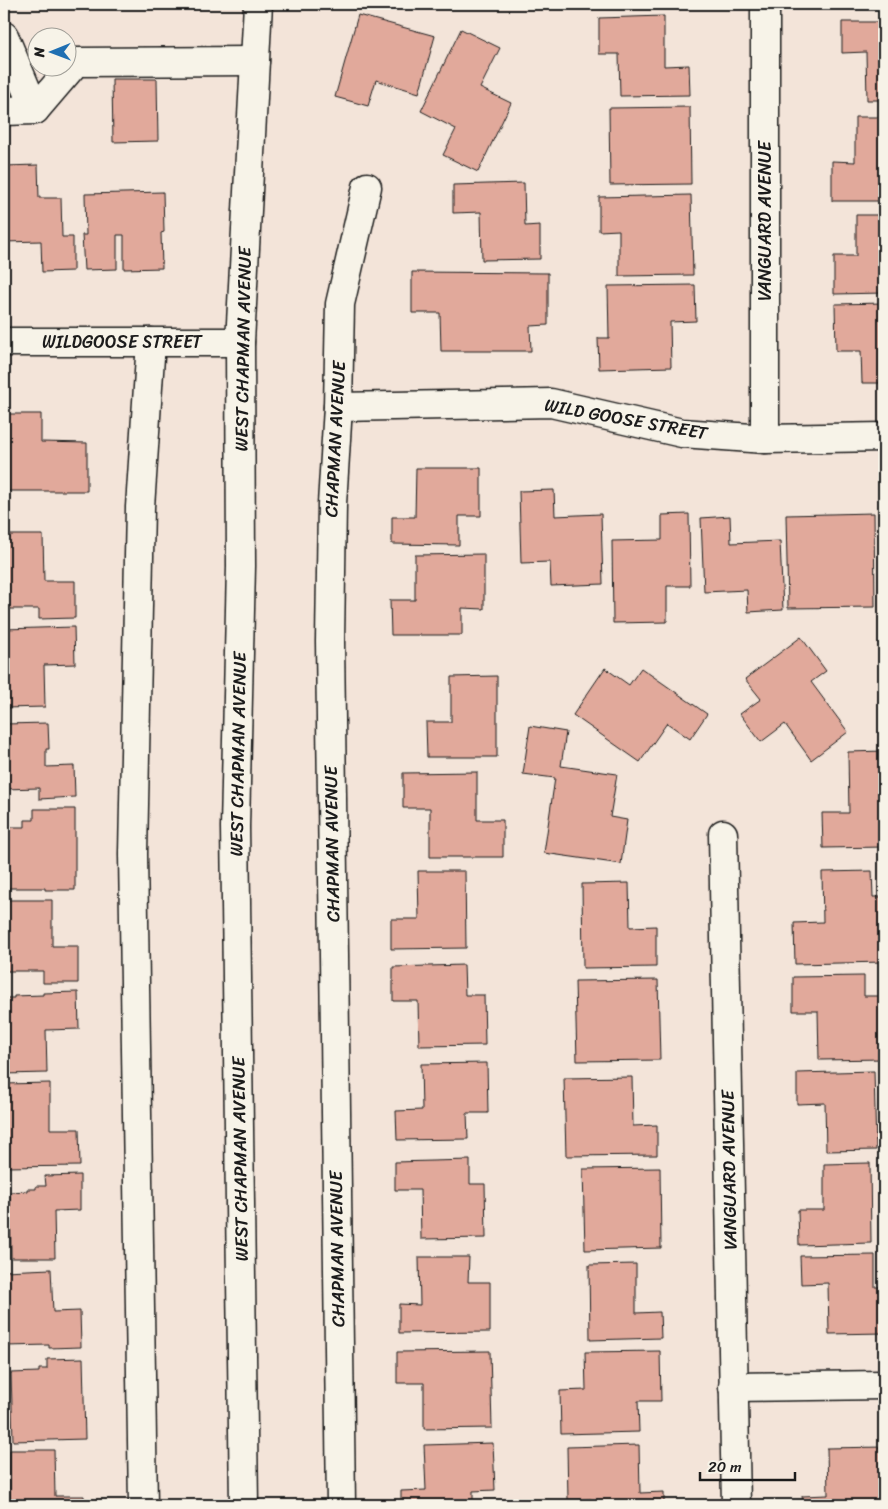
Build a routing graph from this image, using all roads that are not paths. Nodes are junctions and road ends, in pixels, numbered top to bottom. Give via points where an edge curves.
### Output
1 (258, 4) edge
2 (765, 4) edge
3 (4, 36) edge
4 (255, 61) junction
5 (35, 110) junction
6 (4, 111) edge
7 (367, 187) dead end
8 (4, 342) edge
9 (151, 342) junction
10 (240, 342) junction
11 (338, 407) junction
12 (884, 437) edge
13 (765, 439) junction
14 (723, 834) dead end
15 (884, 1385) edge
16 (733, 1387) junction
17 (143, 1505) edge
18 (244, 1505) edge
19 (340, 1505) edge
20 (736, 1505) edge

1 - 4 street, WEST CHAPMAN AVENUE
2 - 13 street, VANGUARD AVENUE
3 - 5 street
4 - 5 street via 76,62
4 - 10 street, WEST CHAPMAN AVENUE
5 - 6 street
7 - 11 street, CHAPMAN AVENUE via 340,304
8 - 9 street, WILDGOOSE STREET
9 - 10 street, WILDGOOSE STREET
9 - 17 street via 140,507 133,854
10 - 18 street, WEST CHAPMAN AVENUE via 241,566 235,827
11 - 13 street, WILD GOOSE STREET via 551,403 682,433
11 - 19 street, CHAPMAN AVENUE via 332,504 330,641
12 - 13 street, WILD GOOSE STREET
14 - 16 street, VANGUARD AVENUE
15 - 16 street
16 - 20 street, VANGUARD AVENUE

